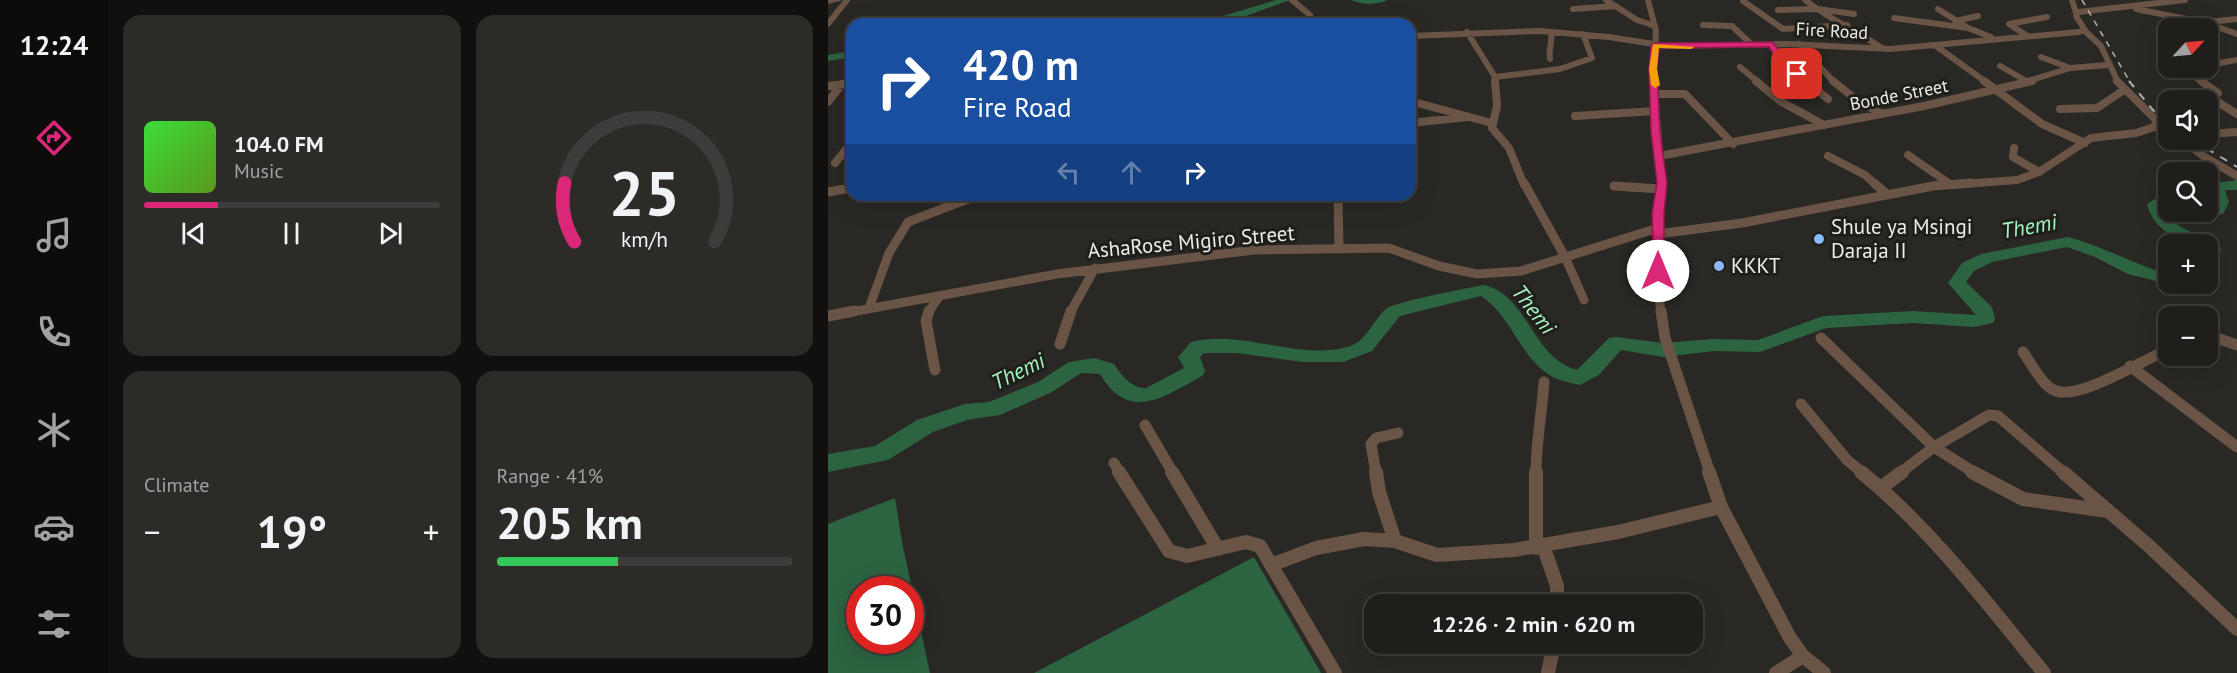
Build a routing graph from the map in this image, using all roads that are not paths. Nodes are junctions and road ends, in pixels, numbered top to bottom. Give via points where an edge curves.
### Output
1 (840, 0) edge
2 (847, 0) edge
3 (1292, 0) edge
4 (1606, 0) edge
5 (1648, 0) edge
6 (1805, 0) edge
7 (2073, 0) edge
8 (2185, 0) edge
9 (1743, 1) edge
10 (828, 2) edge
11 (1616, 6) junction
12 (2127, 7) junction
13 (1573, 9) dead end
14 (1818, 9) junction
15 (1938, 9) dead end
16 (1778, 10) dead end
17 (1854, 14) dead end
18 (2076, 14) junction
19 (1978, 16) dead end
20 (2047, 17) dead end
21 (1311, 18) edge
22 (1894, 18) dead end
23 (2181, 18) edge
24 (2237, 19) edge
25 (1955, 21) junction
26 (2218, 21) edge
27 (828, 24) edge
28 (1703, 25) dead end
29 (1847, 25) junction
30 (1655, 26) junction
31 (2218, 27) edge
32 (1968, 28) junction
33 (2085, 31) junction
34 (1551, 32) junction
35 (1467, 33) junction
36 (1583, 34) junction
37 (2237, 34) edge
38 (1416, 36) edge
39 (2029, 37) junction
40 (1994, 38) junction
41 (1800, 44) junction
42 (1655, 45) junction
43 (1752, 45) junction
44 (1772, 45) junction
45 (1936, 46) junction
46 (1882, 49) junction
47 (2042, 57) dead end
48 (1550, 59) dead end
49 (2237, 60) edge
50 (2218, 63) edge
51 (2108, 65) junction
52 (2000, 66) dead end
53 (1740, 67) dead end
54 (2070, 68) junction
55 (1495, 77) junction
56 (2196, 78) edge
57 (2028, 82) junction
58 (842, 84) junction
59 (846, 84) edge
60 (828, 86) edge
61 (1995, 90) junction
62 (2124, 90) junction
63 (1656, 94) junction
64 (1828, 99) dead end
65 (828, 102) edge
66 (1416, 102) edge
67 (2060, 109) dead end
68 (1655, 111) junction
69 (2237, 114) edge
70 (1882, 115) junction
71 (1471, 116) junction
72 (1575, 116) dead end
73 (2157, 121) joint
74 (1416, 122) edge
75 (1492, 123) junction
76 (1824, 126) junction
77 (2237, 132) edge
78 (2218, 134) edge
79 (2225, 134) junction
80 (2085, 142) junction
81 (2237, 142) edge
82 (1733, 144) junction
83 (2014, 148) dead end
84 (846, 149) edge
85 (2196, 150) edge
86 (1908, 155) dead end
87 (1659, 156) junction
88 (1828, 156) dead end
89 (835, 163) dead end
90 (2039, 172) junction
91 (2237, 176) edge
92 (1950, 184) junction
93 (1614, 186) dead end
94 (845, 189) dead end
95 (1661, 189) junction
96 (828, 192) edge
97 (1888, 195) junction
98 (962, 201) edge
99 (1338, 201) edge
100 (1658, 231) junction
101 (1339, 248) junction
102 (1565, 258) junction
103 (1095, 268) junction
104 (939, 297) junction
105 (1584, 300) dead end
106 (869, 308) junction
107 (828, 316) edge
108 (1821, 338) dead end
109 (2218, 338) edge
110 (1060, 344) dead end
111 (2237, 345) edge
112 (2023, 352) dead end
113 (2158, 354) edge
114 (2130, 366) junction
115 (934, 370) dead end
116 (1544, 382) dead end
117 (1801, 404) dead end
118 (1144, 425) dead end
119 (1398, 433) dead end
120 (1934, 447) junction
121 (2237, 447) edge
122 (1114, 463) dead end
123 (1881, 488) junction
124 (1721, 507) junction
125 (2108, 511) junction
126 (1395, 541) junction
127 (1540, 548) junction
128 (1218, 549) junction
129 (1271, 565) junction
130 (1557, 594) edge
131 (2237, 629) edge
132 (1552, 654) edge
133 (1803, 656) junction
134 (1335, 673) edge
135 (1548, 673) edge
136 (1776, 673) edge
137 (1824, 673) edge
138 (2044, 673) edge

1 - 10 street
2 - 27 street
3 - 21 street
4 - 11 street
5 - 30 street
6 - 14 street
7 - 18 street
8 - 12 street
9 - 29 street via 1783,28
11 - 13 street
11 - 30 street
12 - 18 street
12 - 23 street
14 - 16 street
14 - 17 street
14 - 29 street
15 - 25 street
18 - 33 street
19 - 25 street
20 - 39 street via 2009,24
22 - 32 street
24 - 26 street
25 - 32 street
28 - 43 street via 1732,26
29 - 46 street
30 - 42 street
31 - 37 street
32 - 40 street
33 - 39 street, Fire Road
33 - 51 street via 2101,46
34 - 35 street, Fire Road
34 - 36 street, Fire Road
34 - 48 street
35 - 38 street, Fire Road
35 - 55 street
36 - 42 street, Fire Road
36 - 55 street via 1592,58 1560,69
39 - 40 street, Fire Road
40 - 45 street, Fire Road
41 - 44 street, Fire Road
41 - 46 street, Fire Road
41 - 70 street via 1854,100
42 - 43 street, Fire Road
42 - 63 street
43 - 44 street, Fire Road
44 - 64 street via 1783,62
45 - 46 street, Fire Road
45 - 61 street
47 - 54 street
49 - 50 street
51 - 54 street, Bonde Street
51 - 62 street
52 - 57 street
53 - 76 street via 1780,101
54 - 57 street, Bonde Street
55 - 75 street via 1497,106
56 - 69 street via 2218,93 2213,99
57 - 61 street, Bonde Street
58 - 59 street
58 - 60 street
58 - 65 street
61 - 70 street, Bonde Street
61 - 80 street via 2051,129
62 - 67 street via 2097,108
62 - 73 street
63 - 68 street
63 - 82 street via 1685,94
66 - 71 street
68 - 72 street
68 - 87 street
70 - 76 street, Bonde Street
71 - 74 street
71 - 75 street
73 - 80 street, AshaRose Migiro Street via 2144,132 2102,136
75 - 102 street via 1509,148 1530,199
76 - 82 street, Bonde Street
77 - 79 street
78 - 79 street
79 - 81 street
80 - 90 street, AshaRose Migiro Street
82 - 87 street, Bonde Street
83 - 90 street via 2016,161
84 - 89 street
85 - 91 street
86 - 92 street
87 - 95 street
88 - 97 street via 1865,175
90 - 92 street, AshaRose Migiro Street via 2008,182
92 - 97 street, AshaRose Migiro Street
93 - 95 street
94 - 96 street
95 - 100 street
97 - 100 street, AshaRose Migiro Street via 1734,224
98 - 106 street via 908,222 889,253
99 - 101 street
100 - 102 street, AshaRose Migiro Street
100 - 124 street via 1658,282 1665,338
101 - 102 street, AshaRose Migiro Street via 1389,248 1439,266 1477,274 1521,271
101 - 103 street, AshaRose Migiro Street via 1254,250
102 - 105 street
103 - 104 street, AshaRose Migiro Street
103 - 110 street via 1074,302
104 - 106 street, AshaRose Migiro Street
104 - 115 street via 929,311 926,325
106 - 107 street, AshaRose Migiro Street
108 - 120 street
109 - 111 street
112 - 114 street via 2054,390 2064,393
113 - 114 street
114 - 121 street
116 - 127 street via 1536,446
117 - 123 street via 1847,460
118 - 128 street
119 - 126 street via 1376,438 1371,444 1379,492
120 - 123 street
120 - 125 street via 1956,464 2023,499
120 - 125 street via 1989,415 1998,416
122 - 128 street via 1169,551 1187,556
123 - 138 street via 1955,564
124 - 127 street via 1586,541
124 - 133 street via 1766,597
125 - 131 street
126 - 127 street via 1440,555
126 - 129 street via 1367,539 1336,544
127 - 130 street
128 - 129 street via 1253,543 1260,546
129 - 134 street
132 - 135 street
133 - 136 street
133 - 137 street

